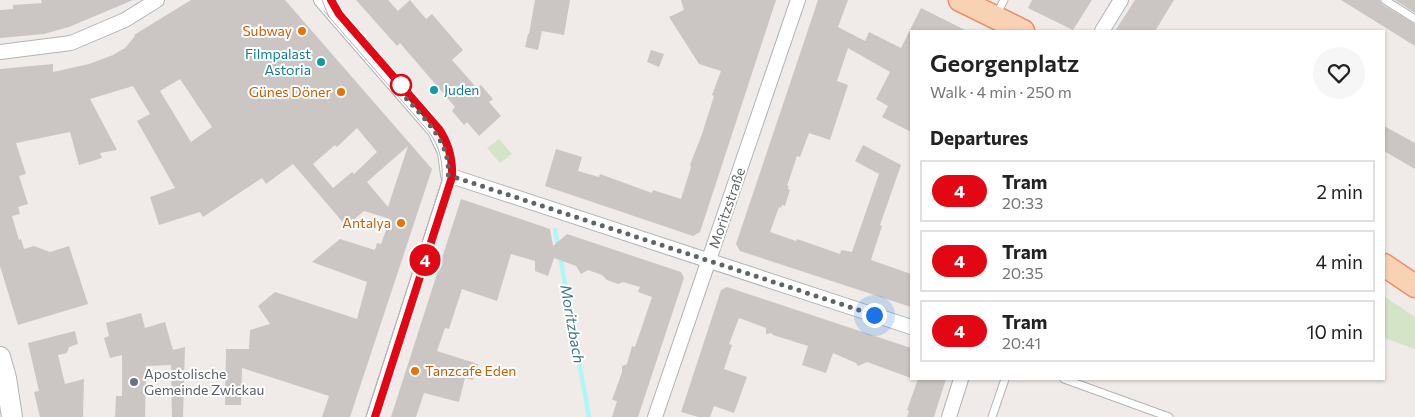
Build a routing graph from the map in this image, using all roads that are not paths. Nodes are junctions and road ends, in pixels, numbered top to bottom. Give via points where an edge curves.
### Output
1 (157, 0) edge
2 (310, 0) edge
3 (798, 0) edge
4 (960, 0) edge
5 (1121, 0) edge
6 (1385, 0) edge
7 (328, 4) edge
8 (999, 9) edge
9 (1415, 19) edge
10 (1023, 30) edge
11 (1103, 30) edge
12 (0, 52) edge
13 (448, 175) junction
14 (709, 260) junction
15 (1385, 266) edge
16 (1414, 283) edge
17 (910, 327) edge
18 (0, 357) edge
19 (961, 380) edge
20 (1005, 380) edge
21 (1067, 380) edge
22 (12, 417) edge
23 (370, 417) edge
24 (655, 417) edge
25 (949, 417) edge
26 (992, 417) edge
27 (1169, 417) edge

1 - 12 street via 125,20 71,43
2 - 7 street
3 - 14 street, Moritzstraße
4 - 8 main road
5 - 11 street
6 - 9 lane
7 - 13 street via 434,131 445,152
8 - 10 main road
13 - 14 street
13 - 23 lane
14 - 17 street
14 - 24 street, Moritzstraße
15 - 16 main road
18 - 22 main road
19 - 25 street
20 - 26 lane
21 - 27 lane

